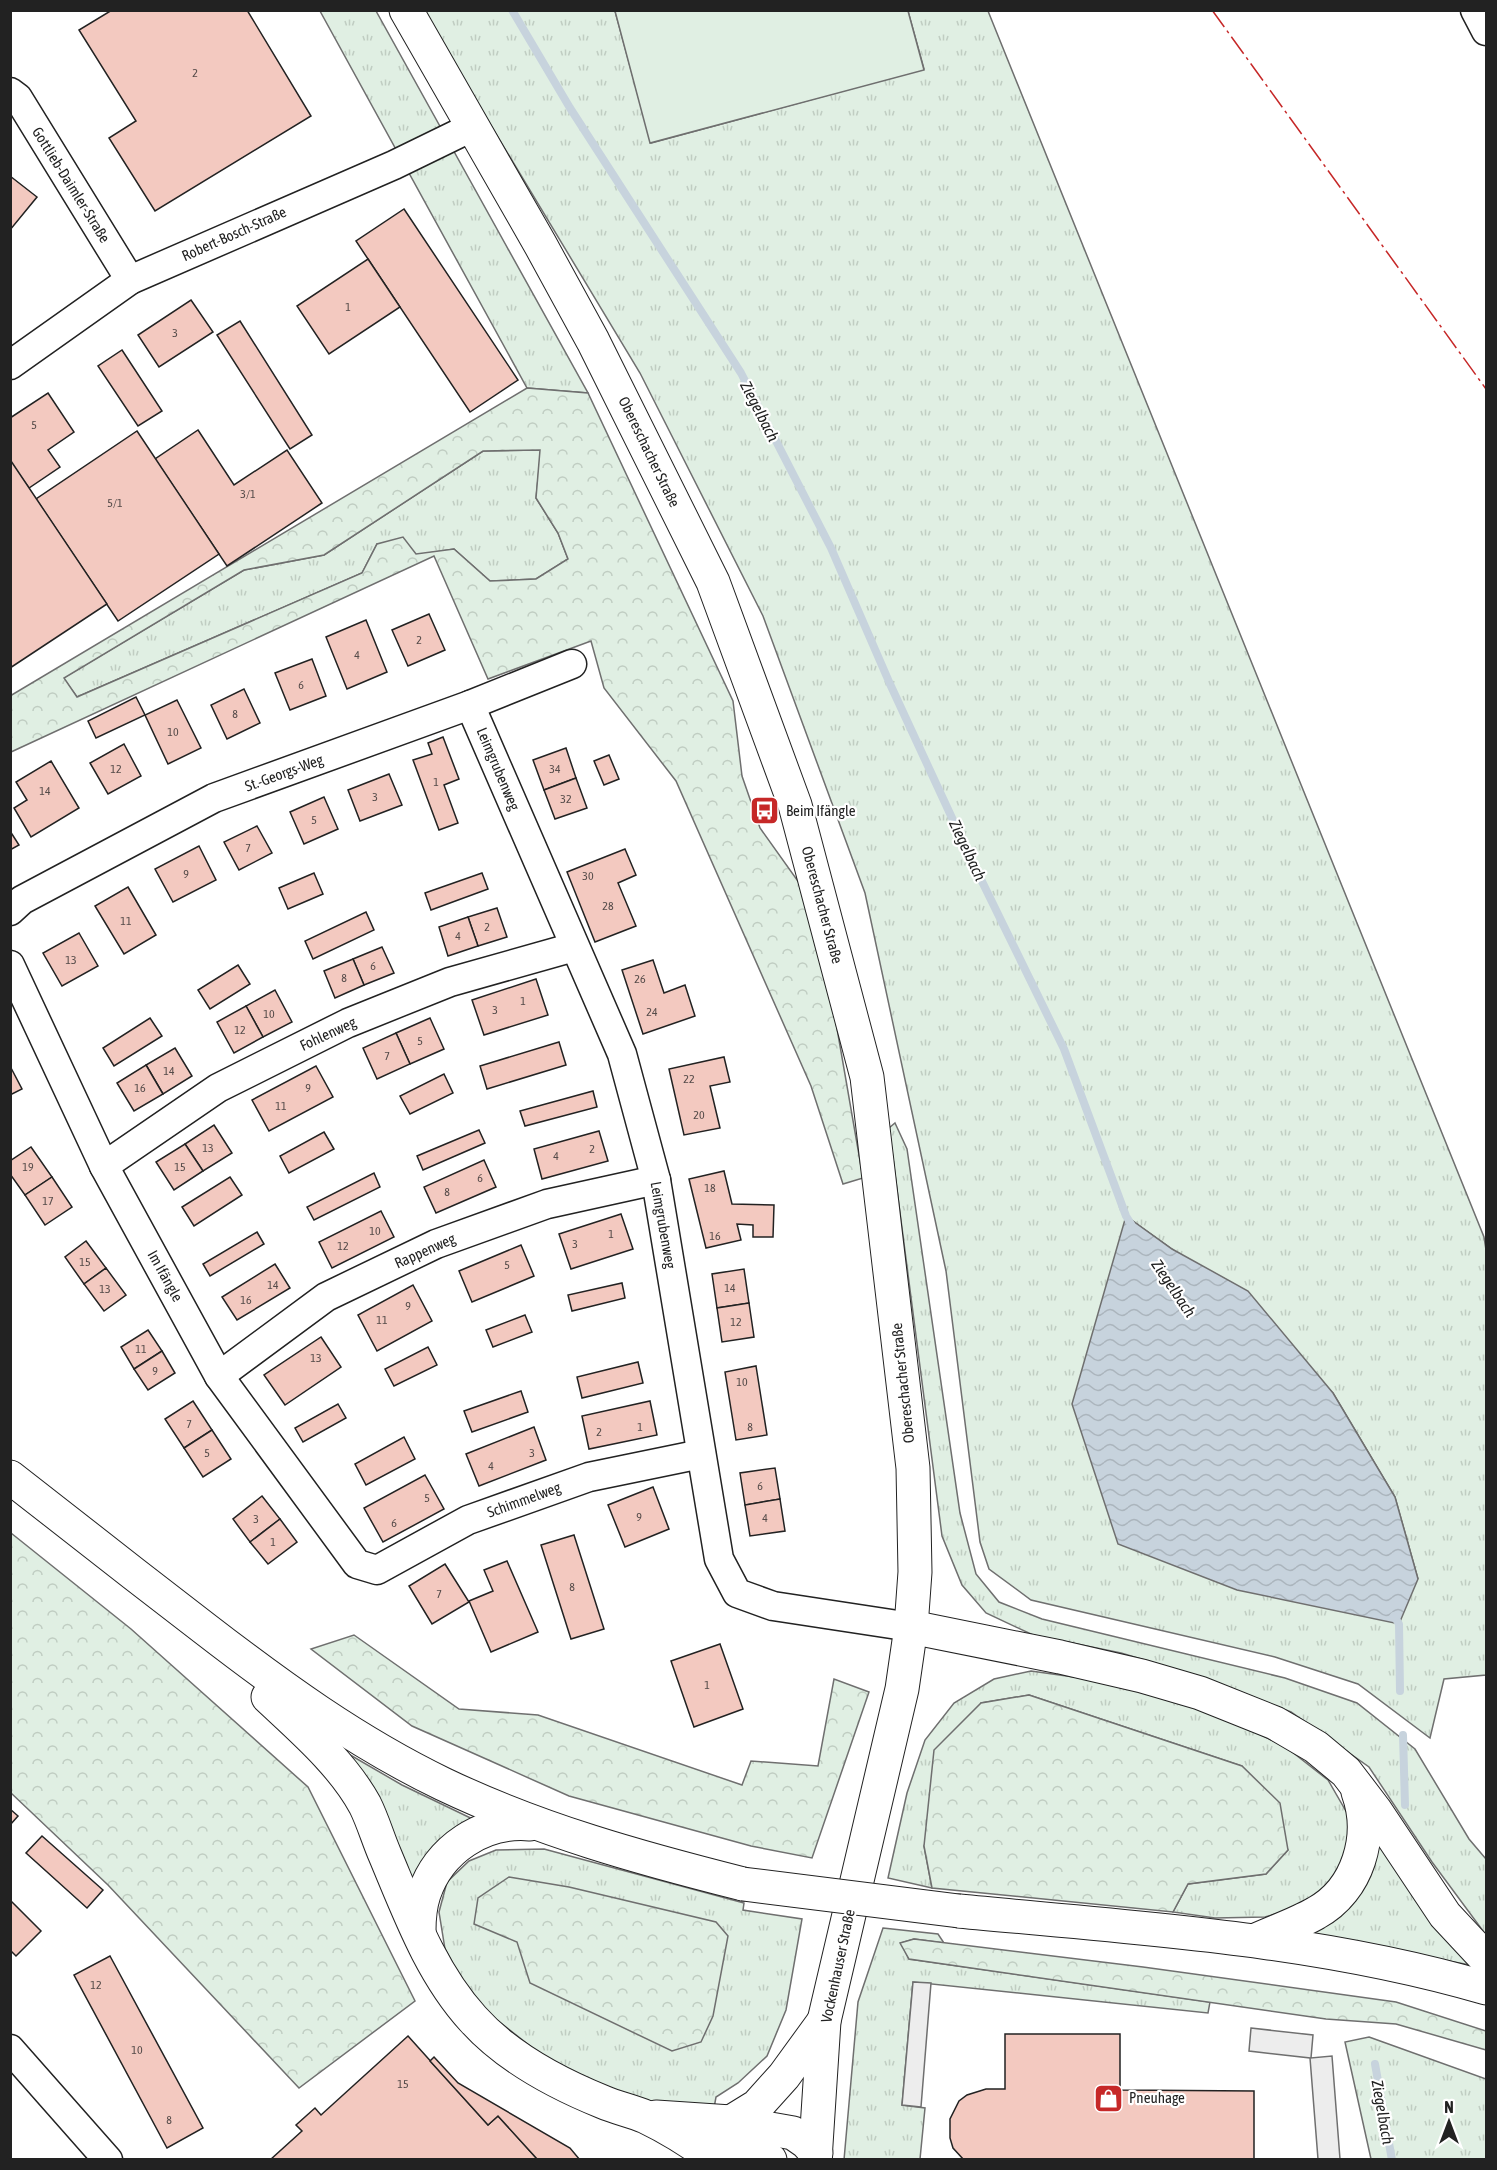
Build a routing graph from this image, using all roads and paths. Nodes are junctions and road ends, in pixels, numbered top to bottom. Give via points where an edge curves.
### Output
1 (406, 10) edge
2 (1475, 10) edge
3 (1486, 31) edge
4 (10, 92) edge
5 (472, 127) junction
6 (130, 280) junction
7 (10, 365) edge
8 (572, 664) dead end
9 (470, 705) junction
10 (10, 911) edge
11 (574, 947) junction
12 (10, 965) edge
13 (104, 1166) junction
14 (656, 1180) junction
15 (219, 1376) junction
16 (701, 1454) junction
17 (10, 1477) edge
18 (357, 1564) joint
19 (155, 1591) junction
20 (911, 1627) junction
21 (881, 1775) joint
22 (1355, 1785) junction
23 (540, 1825) junction
24 (419, 1931) junction
25 (1256, 1940) junction
26 (1486, 1959) edge
27 (1486, 1988) edge
28 (824, 2021) junction
29 (10, 2049) edge
30 (644, 2117) junction
31 (731, 2122) junction
32 (687, 2139) junction
33 (813, 2158) edge
34 (108, 2160) edge
35 (716, 2160) edge
36 (770, 2160) edge

1 - 5 main road, Obereschacher Straße
2 - 3 street
4 - 6 street, Gottlieb-Daimler-Straße via 18,98
5 - 6 street, Robert-Bosch-Straße
5 - 20 main road, Obereschacher Straße via 604,361 713,582 795,805 867,1077 913,1468 915,1572
6 - 7 street, Robert-Bosch-Straße
8 - 9 street, St.-Georgs-Weg
9 - 10 street, St.-Georgs-Weg via 214,798 21,900
9 - 11 street, Leimgrubenweg
11 - 13 street, Fohlenweg via 450,982 348,1023 218,1088
11 - 14 street, Leimgrubenweg via 622,1054
12 - 13 street, Im Ifängle
13 - 15 street, Im Ifängle
14 - 15 street, Rappenweg via 547,1204 436,1244 326,1297
14 - 16 street, Leimgrubenweg
15 - 18 street, Im Ifängle
16 - 18 street, Schimmelweg via 589,1477 468,1520 377,1570
16 - 20 street, Leimgrubenweg via 719,1559 736,1593 772,1606
17 - 19 main road
19 - 23 main road via 296,1698 344,1729 441,1783
19 - 24 main road via 286,1714 347,1778 365,1806
20 - 21 main road, Obereschacher Straße via 902,1689
20 - 22 main road via 1071,1659 1200,1693 1275,1723 1330,1758
21 - 28 main road, Vockenhauser Straße
22 - 25 main road via 1365,1832 1358,1864 1350,1879 1316,1913
22 - 26 main road via 1445,1915
23 - 24 main road via 485,1830 454,1848 427,1886 419,1913
23 - 25 main road, bridge via 743,1884 959,1911
24 - 30 main road via 429,1956 457,2000 493,2039 537,2070
25 - 27 main road via 1396,1965
28 - 31 main road via 757,2106
28 - 33 main road, Vockenhauser Straße
29 - 34 street
30 - 31 main road
30 - 32 main road
31 - 33 main road via 793,2133 806,2142
32 - 35 main road
32 - 36 main road

